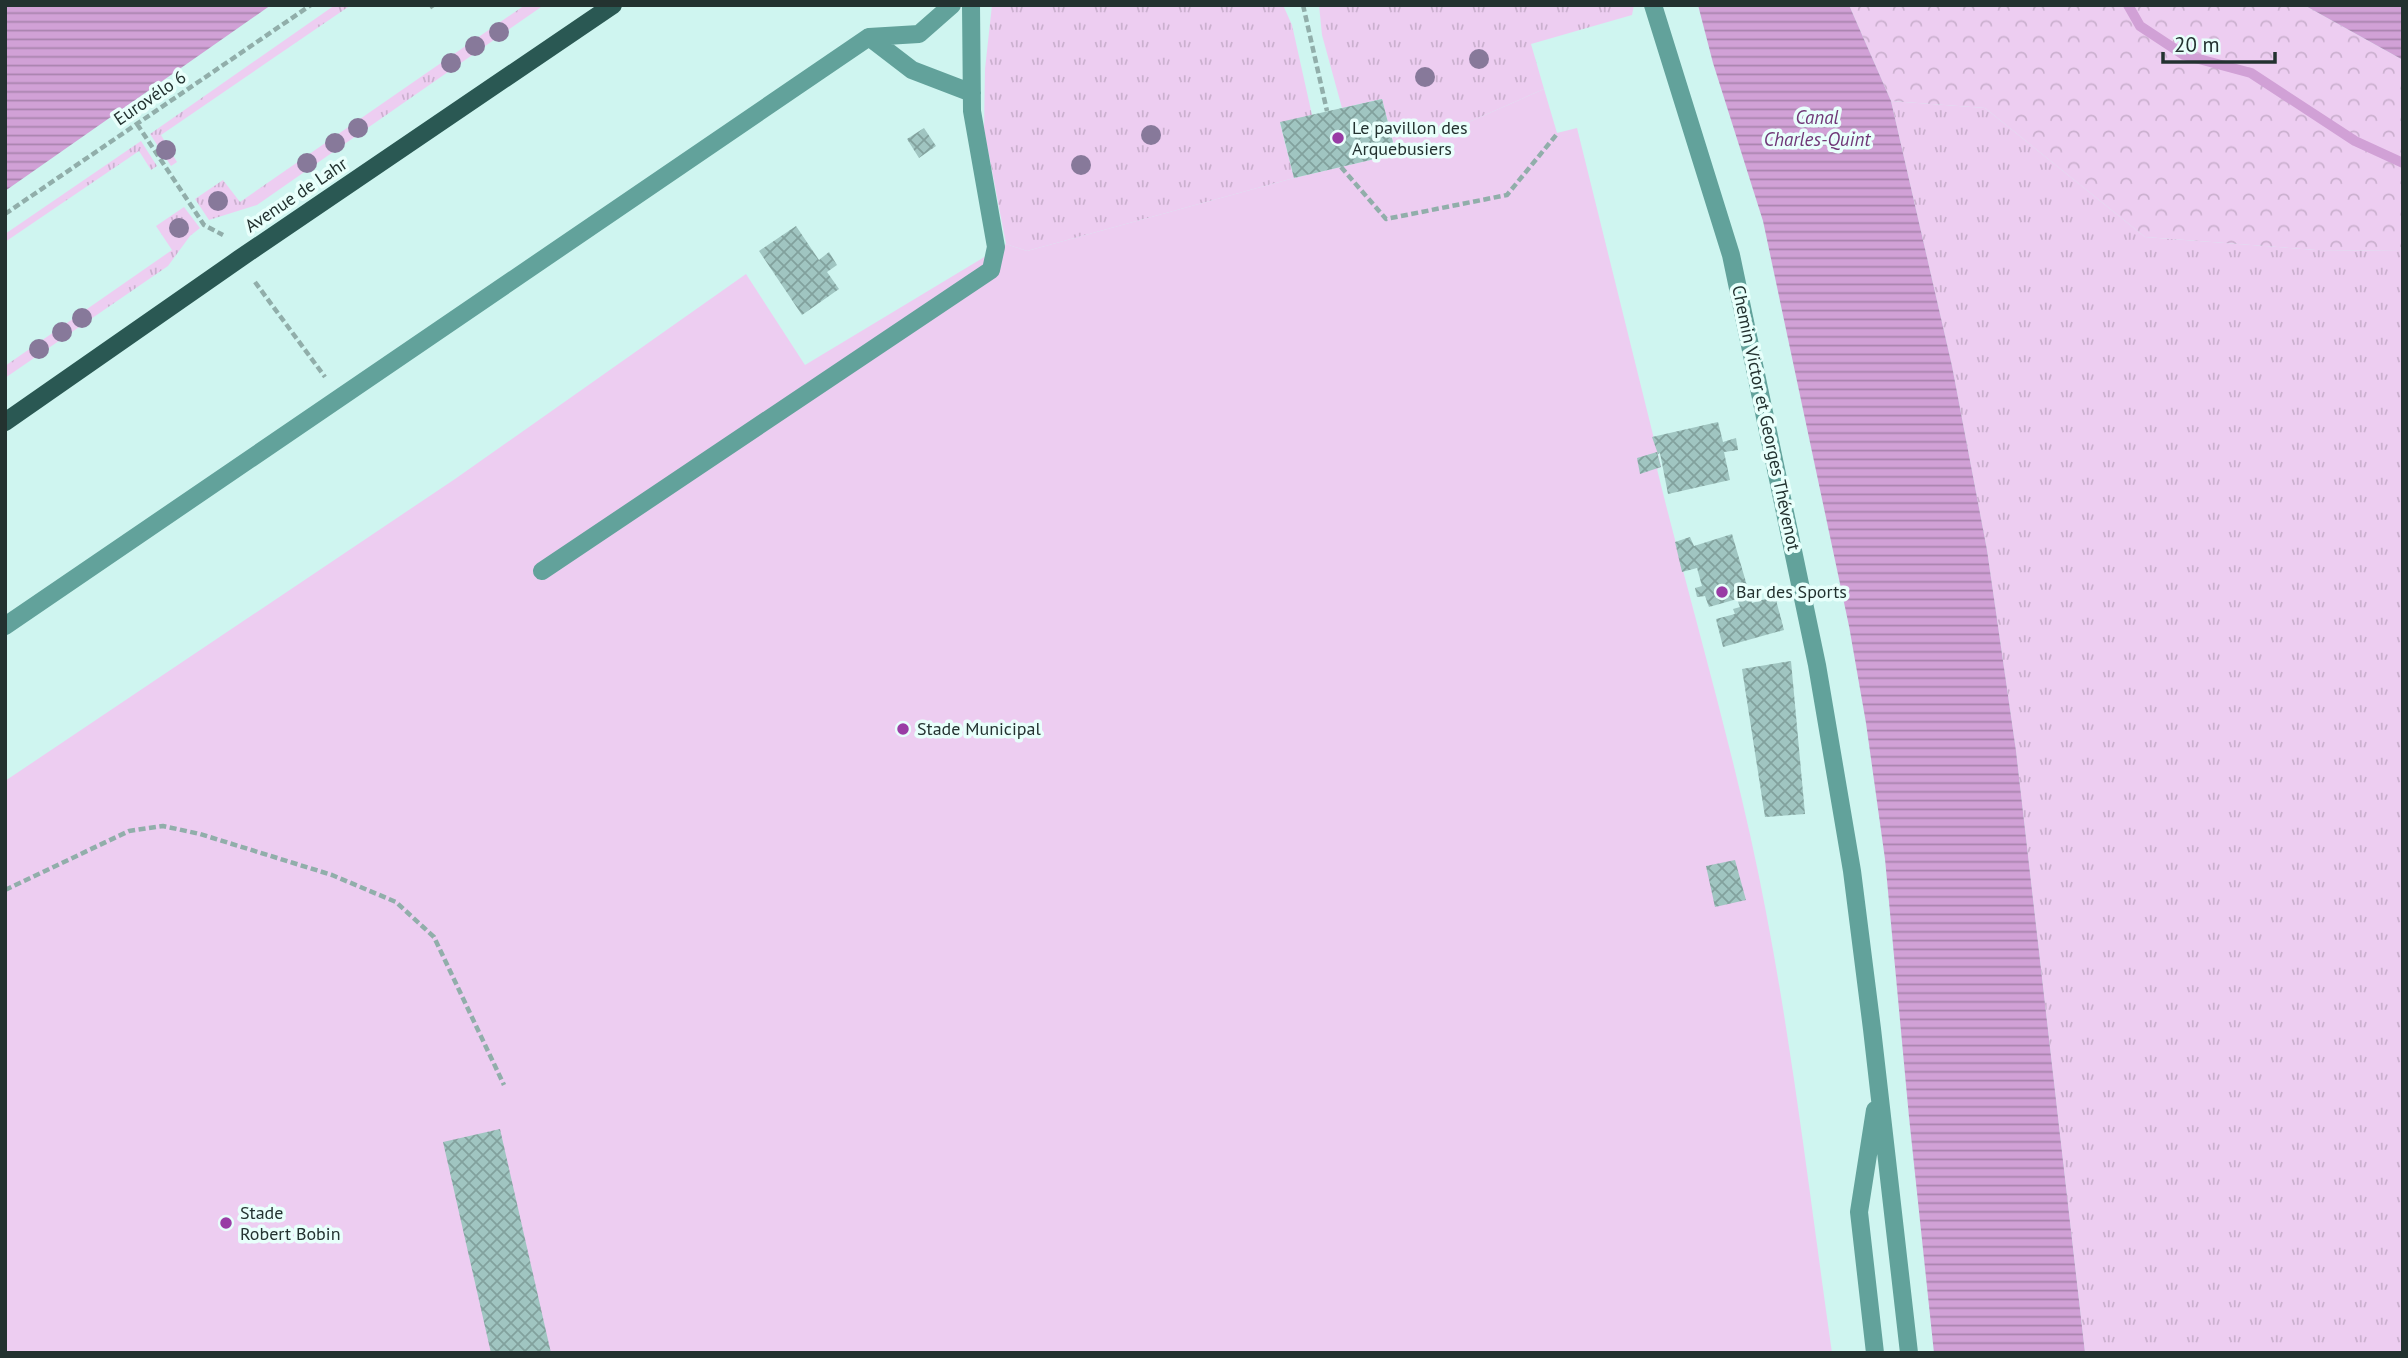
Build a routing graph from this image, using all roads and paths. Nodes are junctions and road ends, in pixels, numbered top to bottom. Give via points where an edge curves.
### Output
1 (311, 5) edge
2 (613, 5) edge
3 (952, 5) edge
4 (971, 5) edge
5 (1303, 5) edge
6 (1653, 5) edge
7 (869, 37) junction
8 (972, 93) junction
9 (1327, 111) dead end
10 (137, 124) junction
11 (1557, 134) dead end
12 (1341, 167) dead end
13 (5, 215) edge
14 (223, 235) dead end
15 (255, 282) dead end
16 (341, 398) junction
17 (5, 422) edge
18 (542, 571) dead end
19 (5, 626) edge
20 (5, 890) edge
21 (504, 1085) dead end
22 (1879, 1089) junction
23 (1875, 1353) edge
24 (1909, 1353) edge

1 - 10 path, Eurovélo 6
2 - 17 main road, Avenue de Lahr
3 - 7 street via 919,34
4 - 8 street
5 - 9 path
6 - 22 street, Chemin Victor et Georges Thévenot via 1731,254 1776,465 1852,871
7 - 8 street via 912,70
7 - 16 street
8 - 18 street via 996,247 992,270
10 - 13 path, Eurovélo 6
10 - 14 path via 204,225
11 - 12 path via 1507,195 1386,219
15 - 16 path
16 - 19 street
20 - 21 path via 129,831 163,826 332,875 396,902 434,937
22 - 23 street, Chemin Victor et Georges Thévenot via 1859,1212
22 - 24 street, Chemin Victor et Georges Thévenot

